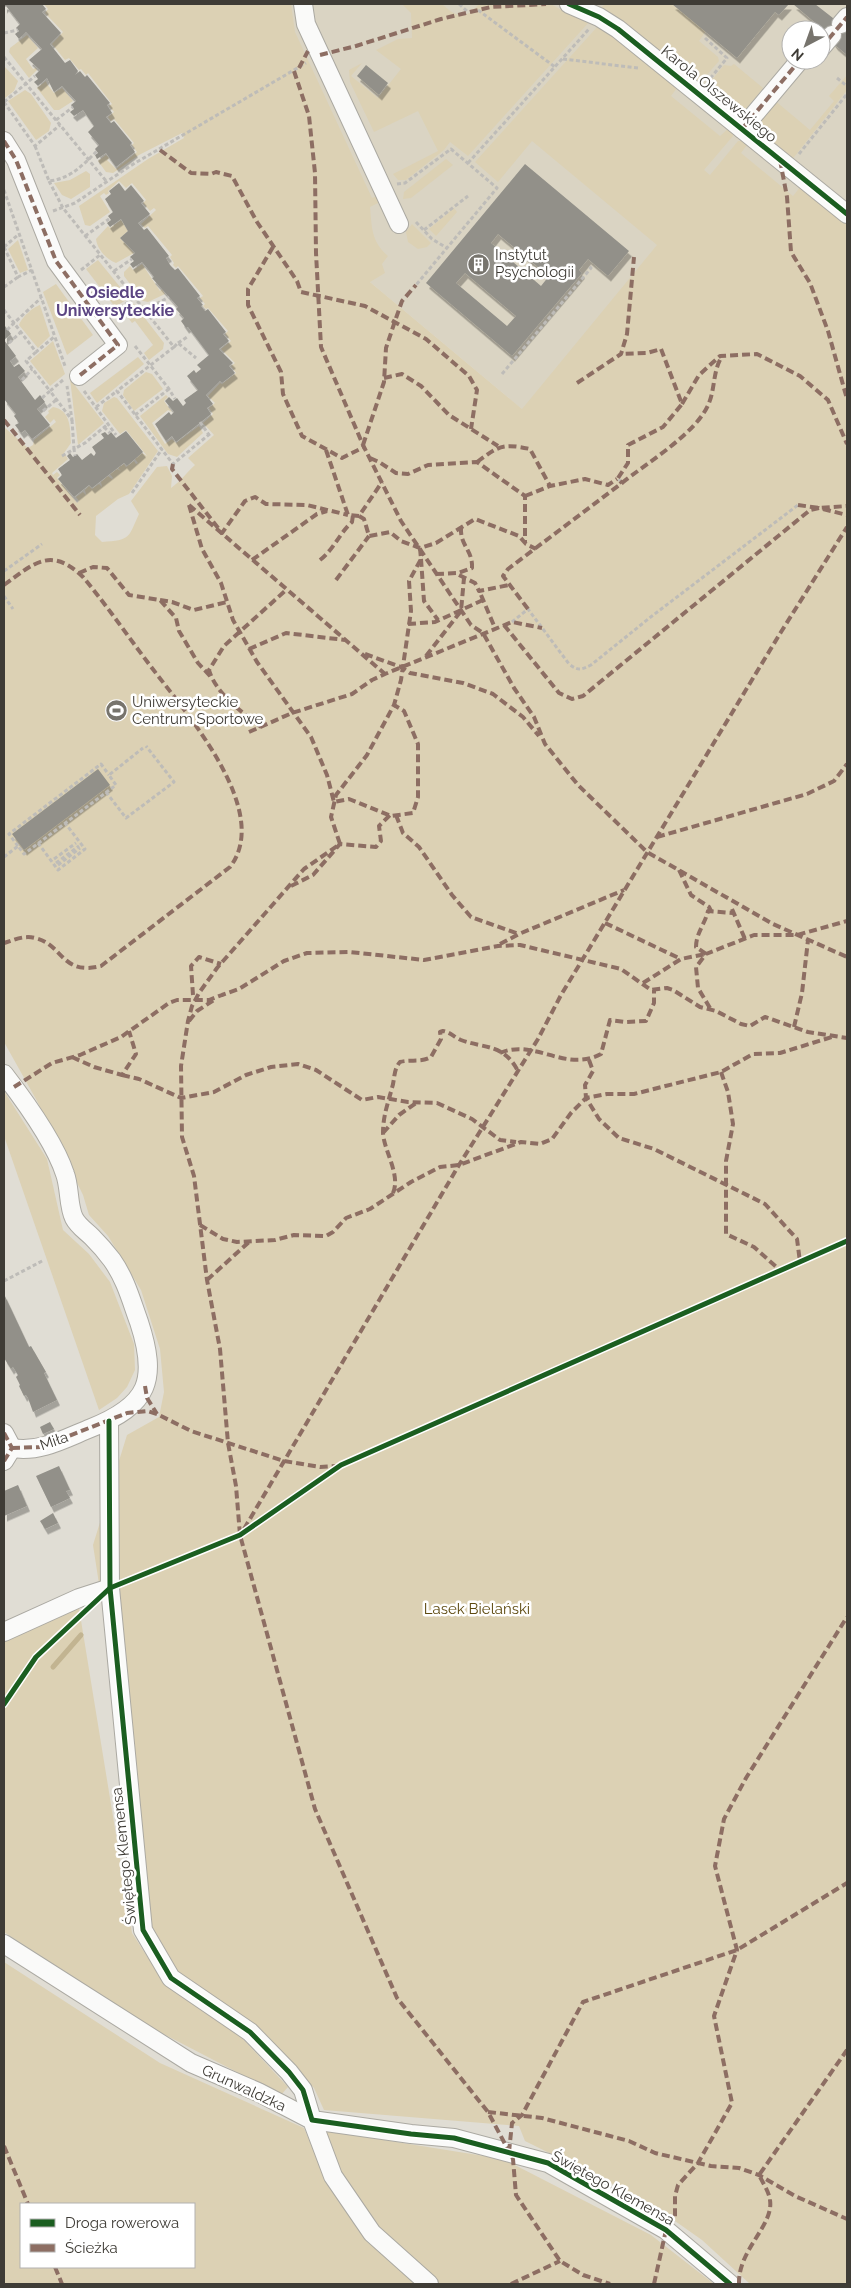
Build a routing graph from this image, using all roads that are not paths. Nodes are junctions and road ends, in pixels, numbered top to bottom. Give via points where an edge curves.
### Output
1 (303, 4) edge
2 (569, 4) edge
3 (792, 70) edge
4 (742, 130) junction
5 (4, 141) edge
6 (847, 214) edge
7 (405, 219) road end
8 (75, 378) road end
9 (4, 1074) edge
10 (109, 1421) junction
11 (6, 1447) edge
12 (110, 1588) junction
13 (4, 1632) edge
14 (4, 1944) edge
15 (312, 2120) junction
16 (428, 2284) edge
17 (730, 2284) edge

1 - 7 street via 306,24
2 - 4 street, Karola Olszewskiego via 599,17
3 - 4 street
4 - 6 street, Karola Olszewskiego
5 - 8 street via 16,160 50,249 118,345
9 - 10 street via 29,1108 61,1165 75,1220 102,1248 124,1280 144,1337 149,1365 146,1386 131,1407
10 - 11 street, Miła via 41,1447
10 - 12 street, Świętego Klemensa
12 - 13 street via 79,1598
12 - 15 street, Świętego Klemensa via 143,1930 171,1978 250,2032 288,2072 303,2090
14 - 15 street, Grunwaldzka via 191,2063
15 - 16 street via 332,2176 372,2233
15 - 17 street, Świętego Klemensa via 454,2138 548,2163 666,2230

